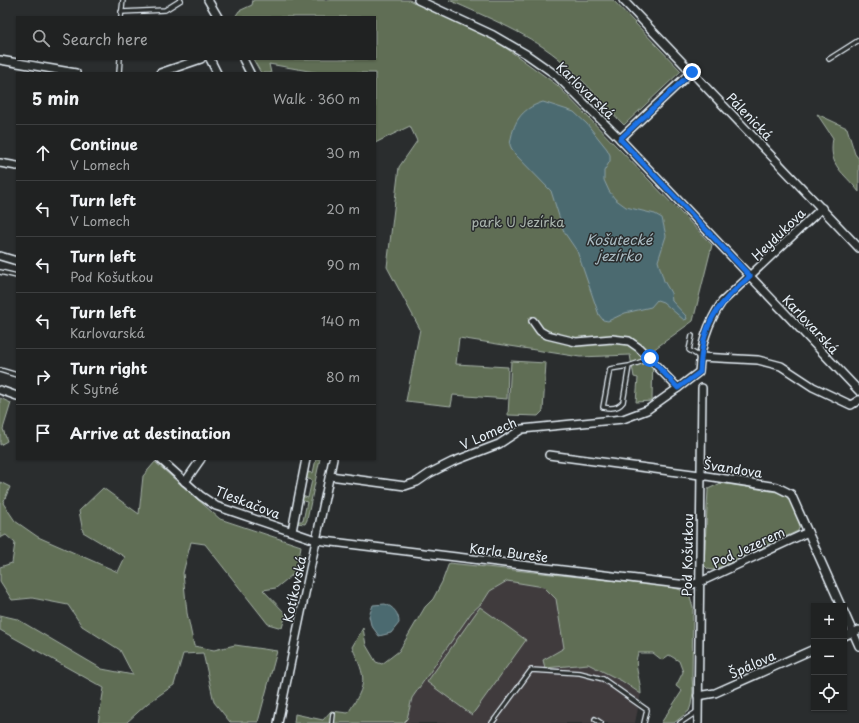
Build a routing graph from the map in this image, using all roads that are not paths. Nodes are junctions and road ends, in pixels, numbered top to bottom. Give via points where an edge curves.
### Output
1 (122, 0) edge
2 (181, 0) edge
3 (208, 0) edge
4 (418, 0) edge
5 (623, 0) edge
6 (121, 15) edge
7 (217, 16) edge
8 (859, 40) edge
9 (829, 59) dead end
10 (0, 60) edge
11 (120, 60) edge
12 (198, 60) edge
13 (210, 60) edge
14 (244, 60) edge
15 (70, 72) edge
16 (119, 72) edge
17 (163, 72) edge
18 (216, 72) edge
19 (250, 72) edge
20 (692, 72) junction
21 (620, 139) junction
22 (0, 162) edge
23 (16, 166) edge
24 (822, 208) junction
25 (859, 248) edge
26 (0, 256) edge
27 (16, 261) edge
28 (0, 272) edge
29 (16, 276) edge
30 (750, 276) junction
31 (533, 321) dead end
32 (692, 336) dead end
33 (700, 357) junction
34 (650, 358) junction
35 (629, 366) junction
36 (0, 370) edge
37 (16, 374) edge
38 (678, 388) junction
39 (702, 388) dead end
40 (0, 390) edge
41 (859, 391) edge
42 (16, 396) edge
43 (859, 400) edge
44 (549, 455) dead end
45 (161, 460) edge
46 (200, 460) edge
47 (306, 460) edge
48 (333, 460) edge
49 (700, 475) junction
50 (330, 476) junction
51 (185, 482) junction
52 (292, 531) junction
53 (808, 532) junction
54 (316, 540) junction
55 (698, 583) junction
56 (840, 603) edge
57 (847, 617) edge
58 (856, 631) edge
59 (859, 646) edge
60 (811, 650) edge
61 (698, 696) junction
62 (698, 711) junction
63 (333, 714) dead end
64 (595, 719) dead end
65 (278, 723) edge
66 (332, 723) edge
67 (492, 723) edge
68 (601, 723) edge
69 (644, 723) edge
70 (680, 723) edge
71 (698, 723) edge

1 - 6 lane
2 - 6 lane via 166,10
3 - 7 street
4 - 21 street, Karlovarská via 493,35 556,75
5 - 20 street, Pálenická
8 - 9 lane
10 - 15 street
11 - 16 lane
12 - 17 street
13 - 18 street
14 - 19 street
20 - 21 street
20 - 24 street, Pálenická
21 - 30 street, Karlovarská
22 - 23 street
24 - 25 street, Pálenická
24 - 30 street, Heydukova
26 - 27 street
28 - 29 lane
30 - 33 street via 722,302 711,318
30 - 41 street, Karlovarská
31 - 34 street via 540,331 547,335 576,342 612,339 629,341
32 - 33 lane via 689,350
33 - 38 street, V Lomech via 700,372
33 - 43 street via 758,360 781,366 813,387 851,405
34 - 35 lane
34 - 38 street
35 - 35 lane via 623,402 614,409 603,407 610,369
36 - 37 lane
38 - 50 street, V Lomech via 647,410 624,419 522,429 499,444 452,462 406,486
39 - 49 street, Pod Košutkou
40 - 42 street
44 - 49 street, Švandova
45 - 51 street, Tleskačova
46 - 51 street
47 - 52 street
48 - 50 street, Kotíkovská
49 - 53 street, Švandova via 777,487 791,494
49 - 55 street, Pod Košutkou
50 - 54 street, Kotíkovská
51 - 52 street, Tleskačova via 216,506
52 - 54 street, Tleskačova
53 - 55 street, Pod Jezerem
53 - 56 street, Švandova
54 - 55 street, Karla Bureše via 687,585
54 - 65 street, Kotíkovská
55 - 61 street, Pod Košutkou
57 - 58 street
58 - 59 street
60 - 61 street, Špálova via 715,693
61 - 62 street, Pod Košutkou
62 - 70 lane
62 - 71 street, Pod Košutkou
63 - 66 lane
64 - 68 lane
67 - 69 lane via 531,670 580,673 603,679 647,710

